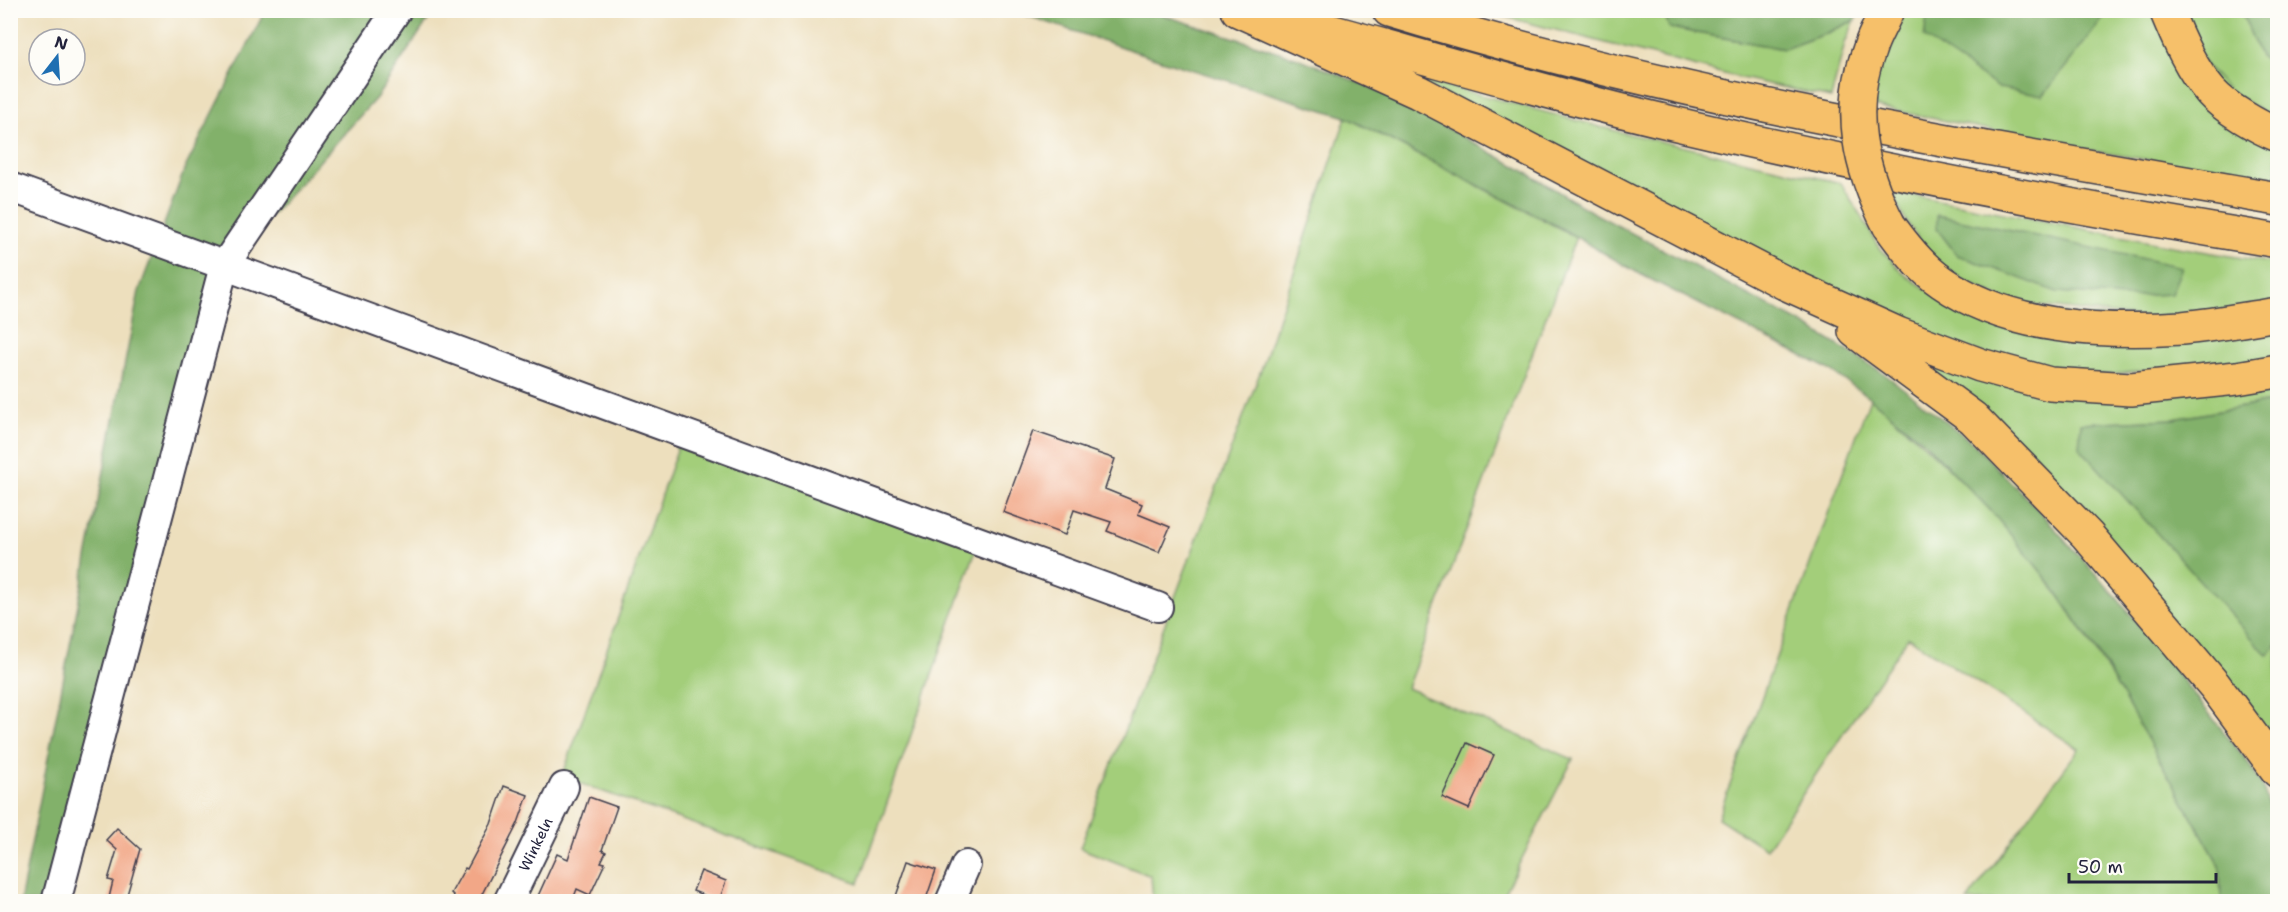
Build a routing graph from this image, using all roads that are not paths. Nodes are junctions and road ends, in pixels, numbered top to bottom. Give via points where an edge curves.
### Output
1 (397, 10) edge
2 (1238, 10) edge
3 (1254, 10) edge
4 (1389, 10) edge
5 (1887, 10) edge
6 (2166, 10) edge
7 (2277, 135) edge
8 (10, 187) edge
9 (2277, 199) edge
10 (2277, 241) edge
11 (224, 266) junction
12 (1785, 283) junction
13 (2277, 314) edge
14 (2277, 371) edge
15 (1158, 607) dead end
16 (2277, 771) edge
17 (564, 788) dead end
18 (966, 865) dead end
19 (56, 902) edge
20 (508, 902) edge
21 (950, 902) edge

1 - 11 street
2 - 12 highway via 1418,92
3 - 10 highway via 1660,120 1927,179
4 - 9 highway via 1486,40 1799,113
5 - 13 highway, bridge via 1869,48 1861,79 1858,139 1875,199 1889,225 1905,248 1941,282 1983,305 2029,318 2124,330 2184,328
6 - 7 highway via 2184,51 2212,93 2258,127
8 - 11 street
11 - 15 street
11 - 19 street
12 - 14 highway via 1980,366 2050,384 2131,389
12 - 16 highway via 1973,418 2087,535 2215,686
17 - 20 street, Winkeln
18 - 21 street

